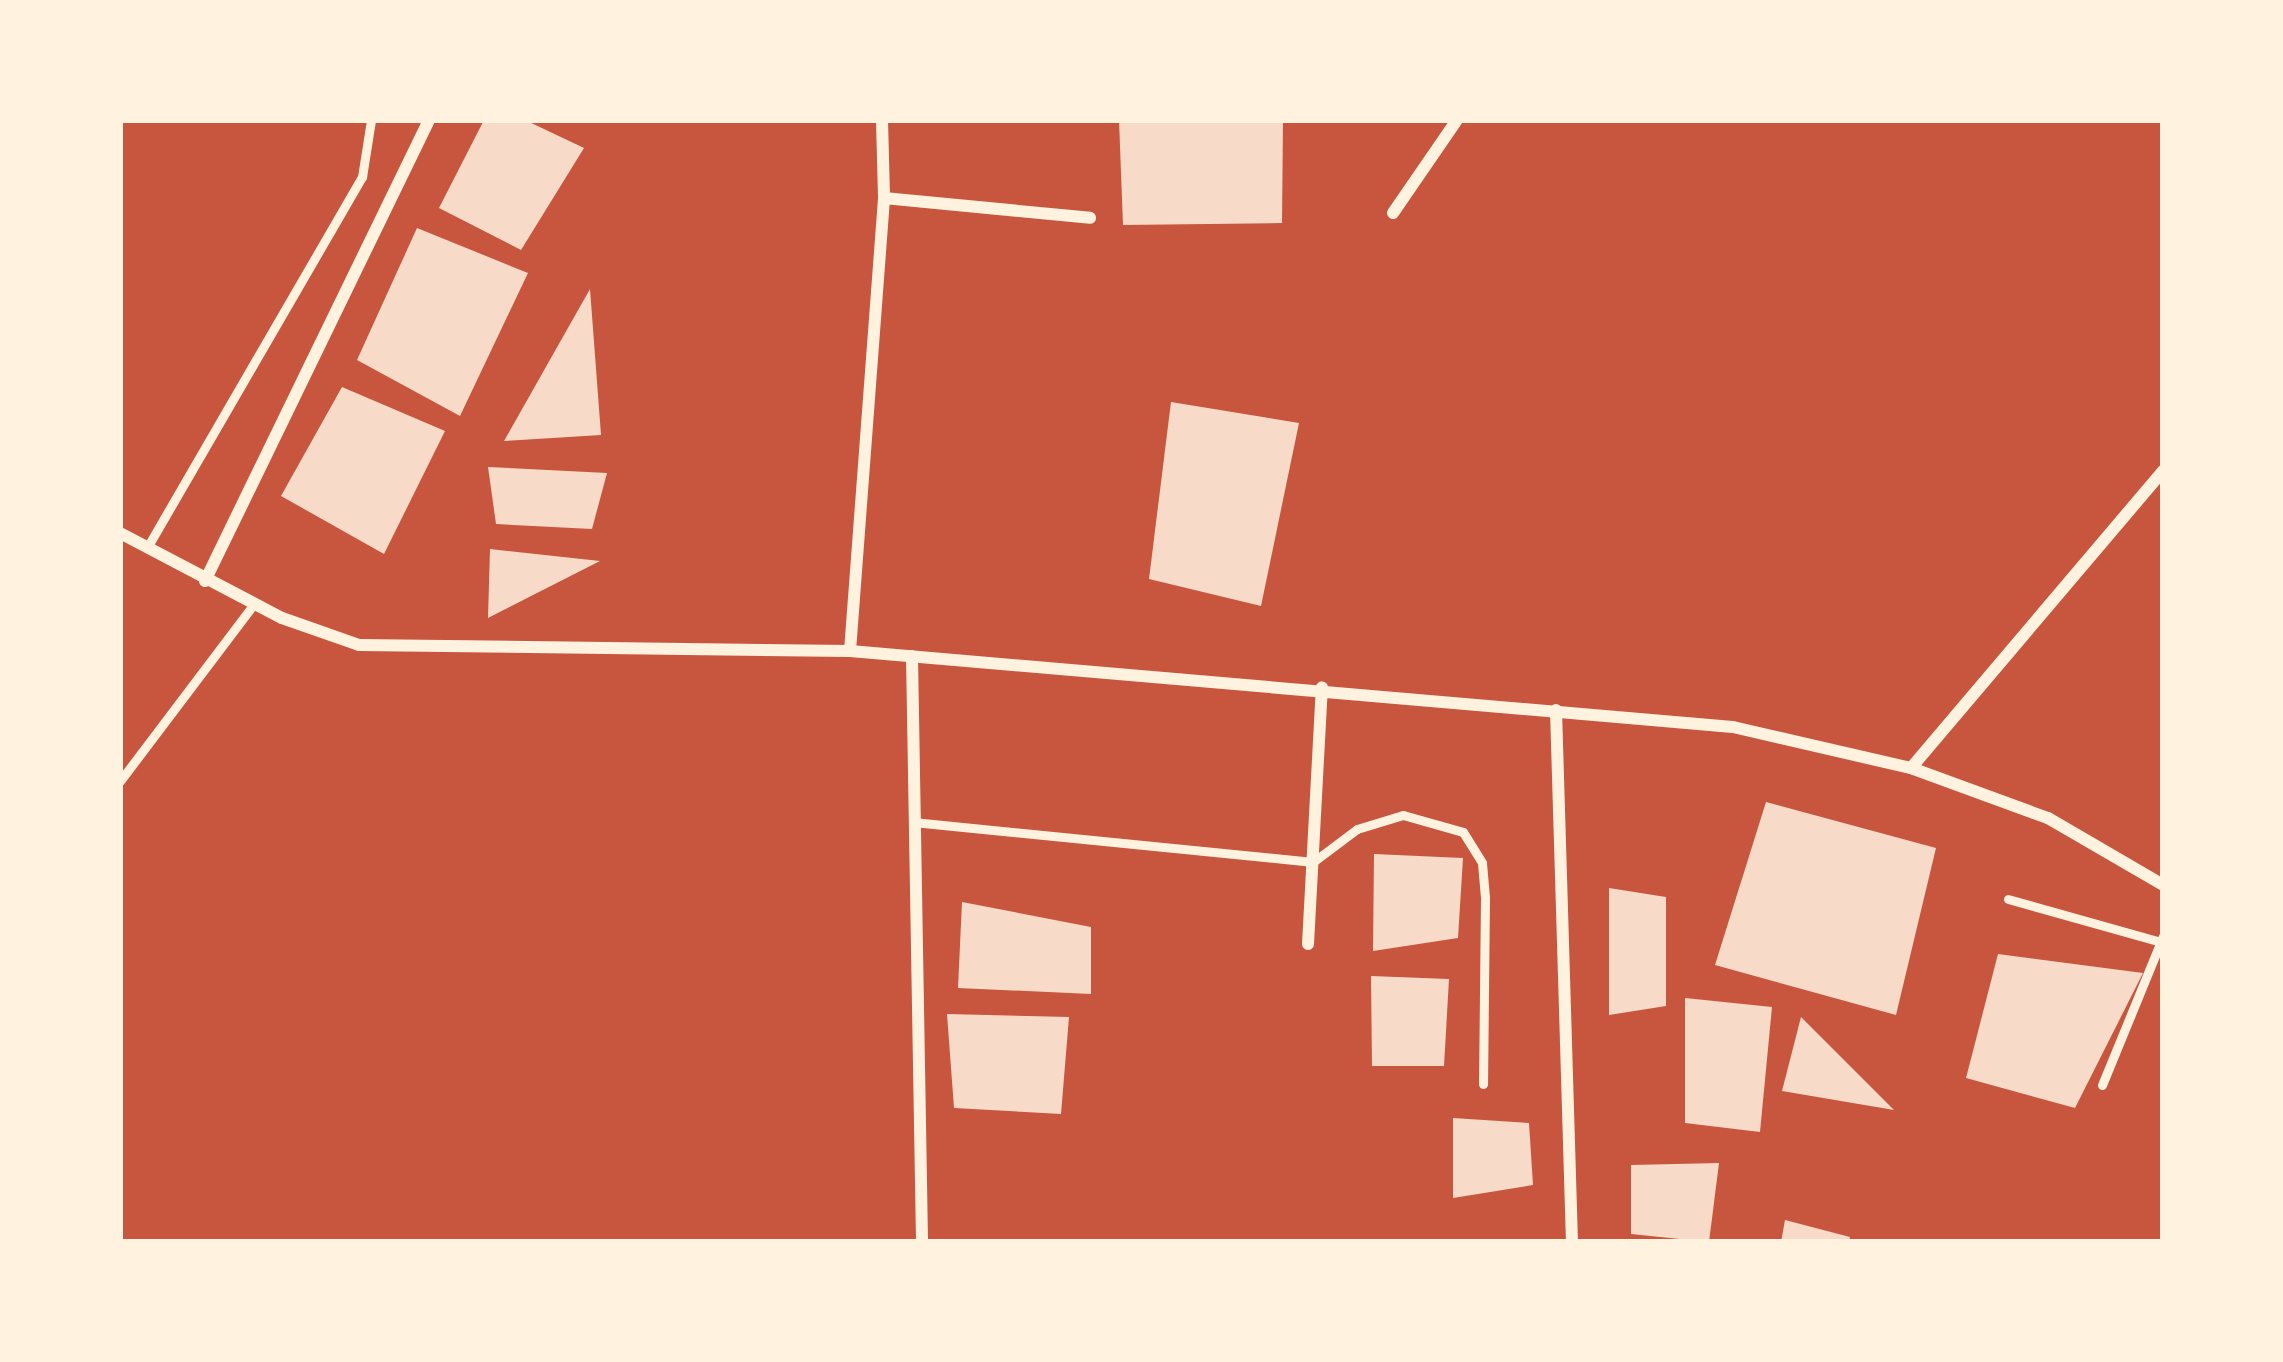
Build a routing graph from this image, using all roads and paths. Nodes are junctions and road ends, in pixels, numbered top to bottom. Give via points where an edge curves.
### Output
1 (371, 120) edge
2 (429, 120) edge
3 (882, 120) edge
4 (1457, 120) edge
5 (884, 198) junction
6 (1393, 213) dead end
7 (1090, 218) dead end
8 (2163, 471) edge
9 (120, 533) edge
10 (148, 546) junction
11 (205, 581) junction
12 (254, 604) junction
13 (850, 651) junction
14 (913, 656) junction
15 (1322, 687) junction
16 (1556, 710) junction
17 (1911, 768) junction
18 (120, 782) edge
19 (913, 822) junction
20 (1313, 862) junction
21 (2163, 886) edge
22 (2008, 899) dead end
23 (2162, 939) edge
24 (1308, 944) dead end
25 (1483, 1084) dead end
26 (2102, 1085) dead end
27 (922, 1242) edge
28 (1572, 1242) edge

1 - 10 lane via 362,177
2 - 11 street
3 - 5 street
4 - 6 street
5 - 7 street
5 - 13 street
8 - 17 street
9 - 10 street
10 - 11 street
11 - 12 street
12 - 13 street via 358,644
12 - 18 lane
13 - 14 street
14 - 15 street
14 - 19 street
15 - 16 street
15 - 20 street
16 - 17 street via 1733,727
16 - 28 street
17 - 21 street via 2048,818
19 - 20 lane
19 - 27 street
20 - 24 street
20 - 25 lane via 1357,829 1403,814 1463,832 1482,863 1486,897
22 - 23 lane
23 - 26 lane

